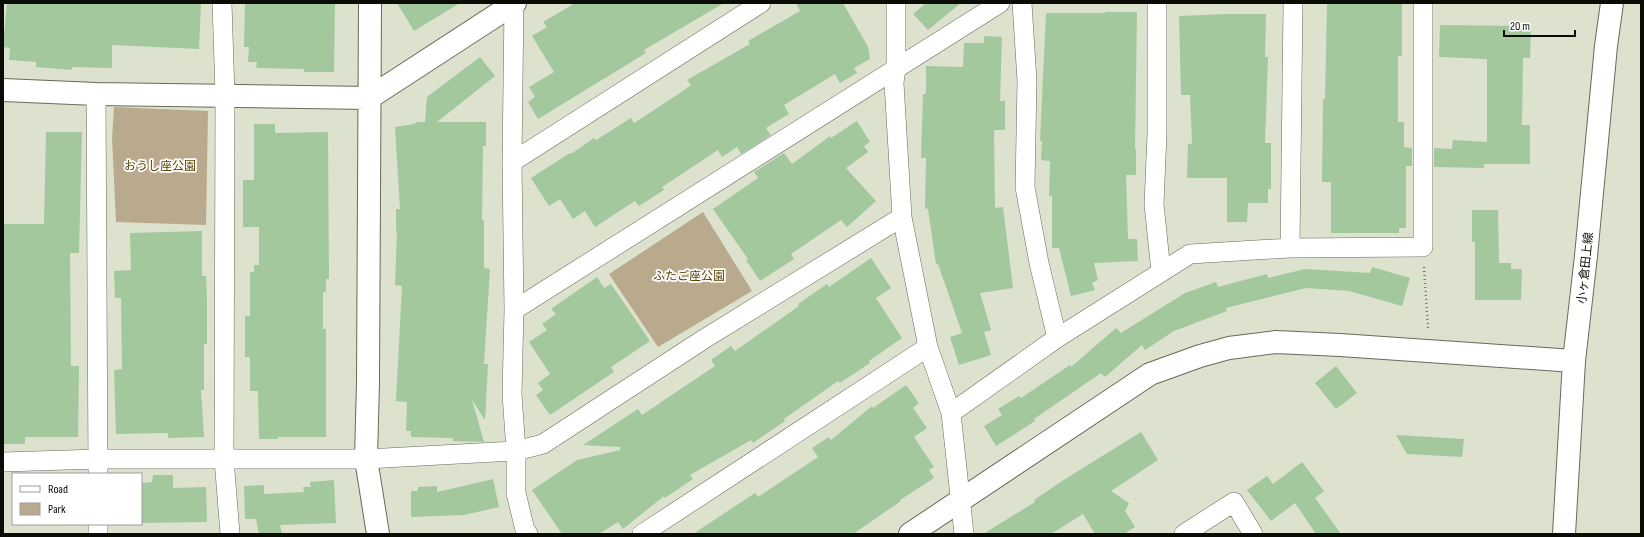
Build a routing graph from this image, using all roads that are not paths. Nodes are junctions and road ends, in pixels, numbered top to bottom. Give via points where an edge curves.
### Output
1 (222, 3) edge
2 (370, 3) edge
3 (514, 3) edge
4 (761, 3) edge
5 (896, 3) edge
6 (1000, 3) edge
7 (1022, 3) edge
8 (1157, 3) edge
9 (1293, 3) edge
10 (1423, 3) edge
11 (1612, 3) edge
12 (896, 68) junction
13 (3, 90) edge
14 (96, 94) junction
15 (225, 95) junction
16 (369, 98) junction
17 (512, 162) junction
18 (902, 217) junction
19 (1290, 248) junction
20 (1161, 272) junction
21 (514, 310) junction
22 (1057, 338) junction
23 (928, 348) junction
24 (1574, 361) junction
25 (951, 413) junction
26 (516, 451) junction
27 (224, 459) junction
28 (366, 459) junction
29 (3, 462) edge
30 (98, 467) edge
31 (960, 502) junction
32 (230, 534) edge
33 (378, 534) edge
34 (528, 534) edge
35 (642, 534) edge
36 (910, 534) edge
37 (964, 534) edge
38 (1184, 534) edge
39 (1253, 534) edge
40 (1564, 534) edge

1 - 15 street
2 - 16 street
3 - 16 street
3 - 17 street
4 - 17 street
5 - 12 street
6 - 12 street
7 - 22 street via 1027,81 1025,187 1038,263
8 - 20 street via 1154,204
9 - 19 street
10 - 19 street via 1423,247
11 - 24 street, 小ヶ倉田上線
12 - 18 street via 894,83
12 - 21 street
13 - 14 street
14 - 15 street
14 - 30 street
15 - 16 street
15 - 27 street
16 - 28 street
17 - 21 street
18 - 23 street
18 - 26 street via 704,339 543,444
19 - 20 street via 1190,254
20 - 22 street
21 - 26 street via 512,394
22 - 25 street
23 - 25 street
23 - 35 street
24 - 31 street via 1276,342 1229,348 1150,374
24 - 40 street, 小ヶ倉田上線
25 - 31 street
26 - 28 street
26 - 34 street via 516,493 524,530
27 - 28 street
27 - 30 street
27 - 32 street
28 - 33 street
29 - 30 street
31 - 36 street
31 - 37 street
38 - 39 street via 1234,502

